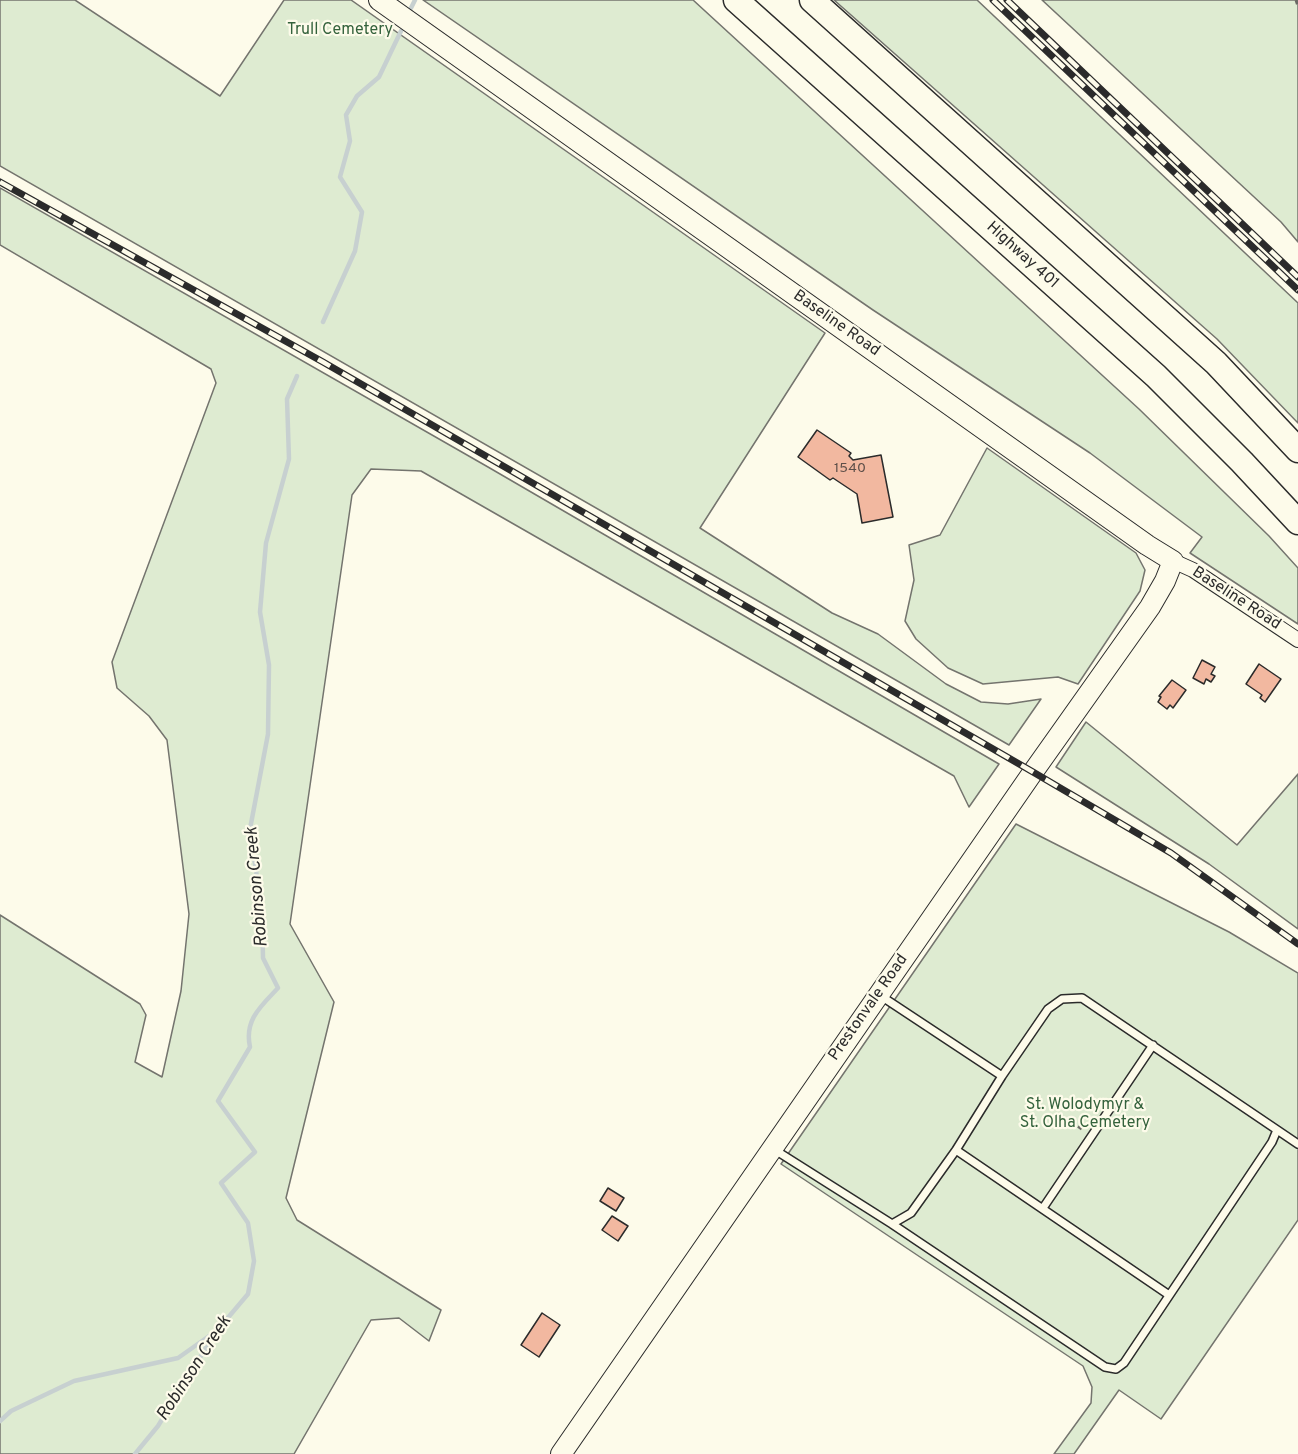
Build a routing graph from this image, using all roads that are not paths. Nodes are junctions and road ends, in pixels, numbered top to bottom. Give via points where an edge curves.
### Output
1 (378, 0) edge
2 (736, 0) edge
3 (812, 0) edge
4 (1298, 450) edge
5 (1298, 522) edge
6 (1173, 561) junction
7 (1298, 640) edge
8 (879, 994) junction
9 (1153, 1045) junction
10 (1002, 1076) junction
11 (1276, 1130) junction
12 (1298, 1144) edge
13 (773, 1148) junction
14 (956, 1150) junction
15 (1043, 1208) junction
16 (892, 1224) junction
17 (1169, 1295) junction
18 (561, 1454) edge

1 - 6 street, Baseline Road
2 - 5 highway, Highway 401 via 1156,376
3 - 4 highway via 1200,348
6 - 7 street, Baseline Road via 1193,570
6 - 8 street, Prestonvale Road via 1150,607
8 - 10 lane
8 - 13 street, Prestonvale Road
9 - 10 lane via 1082,998 1062,999 1047,1010
9 - 11 lane
9 - 15 lane
10 - 14 lane
11 - 12 lane
11 - 17 lane via 1272,1142
13 - 16 lane
13 - 18 street, Prestonvale Road
14 - 15 lane
14 - 16 lane via 910,1213
15 - 17 lane
16 - 17 lane via 1105,1367 1116,1369 1124,1364

